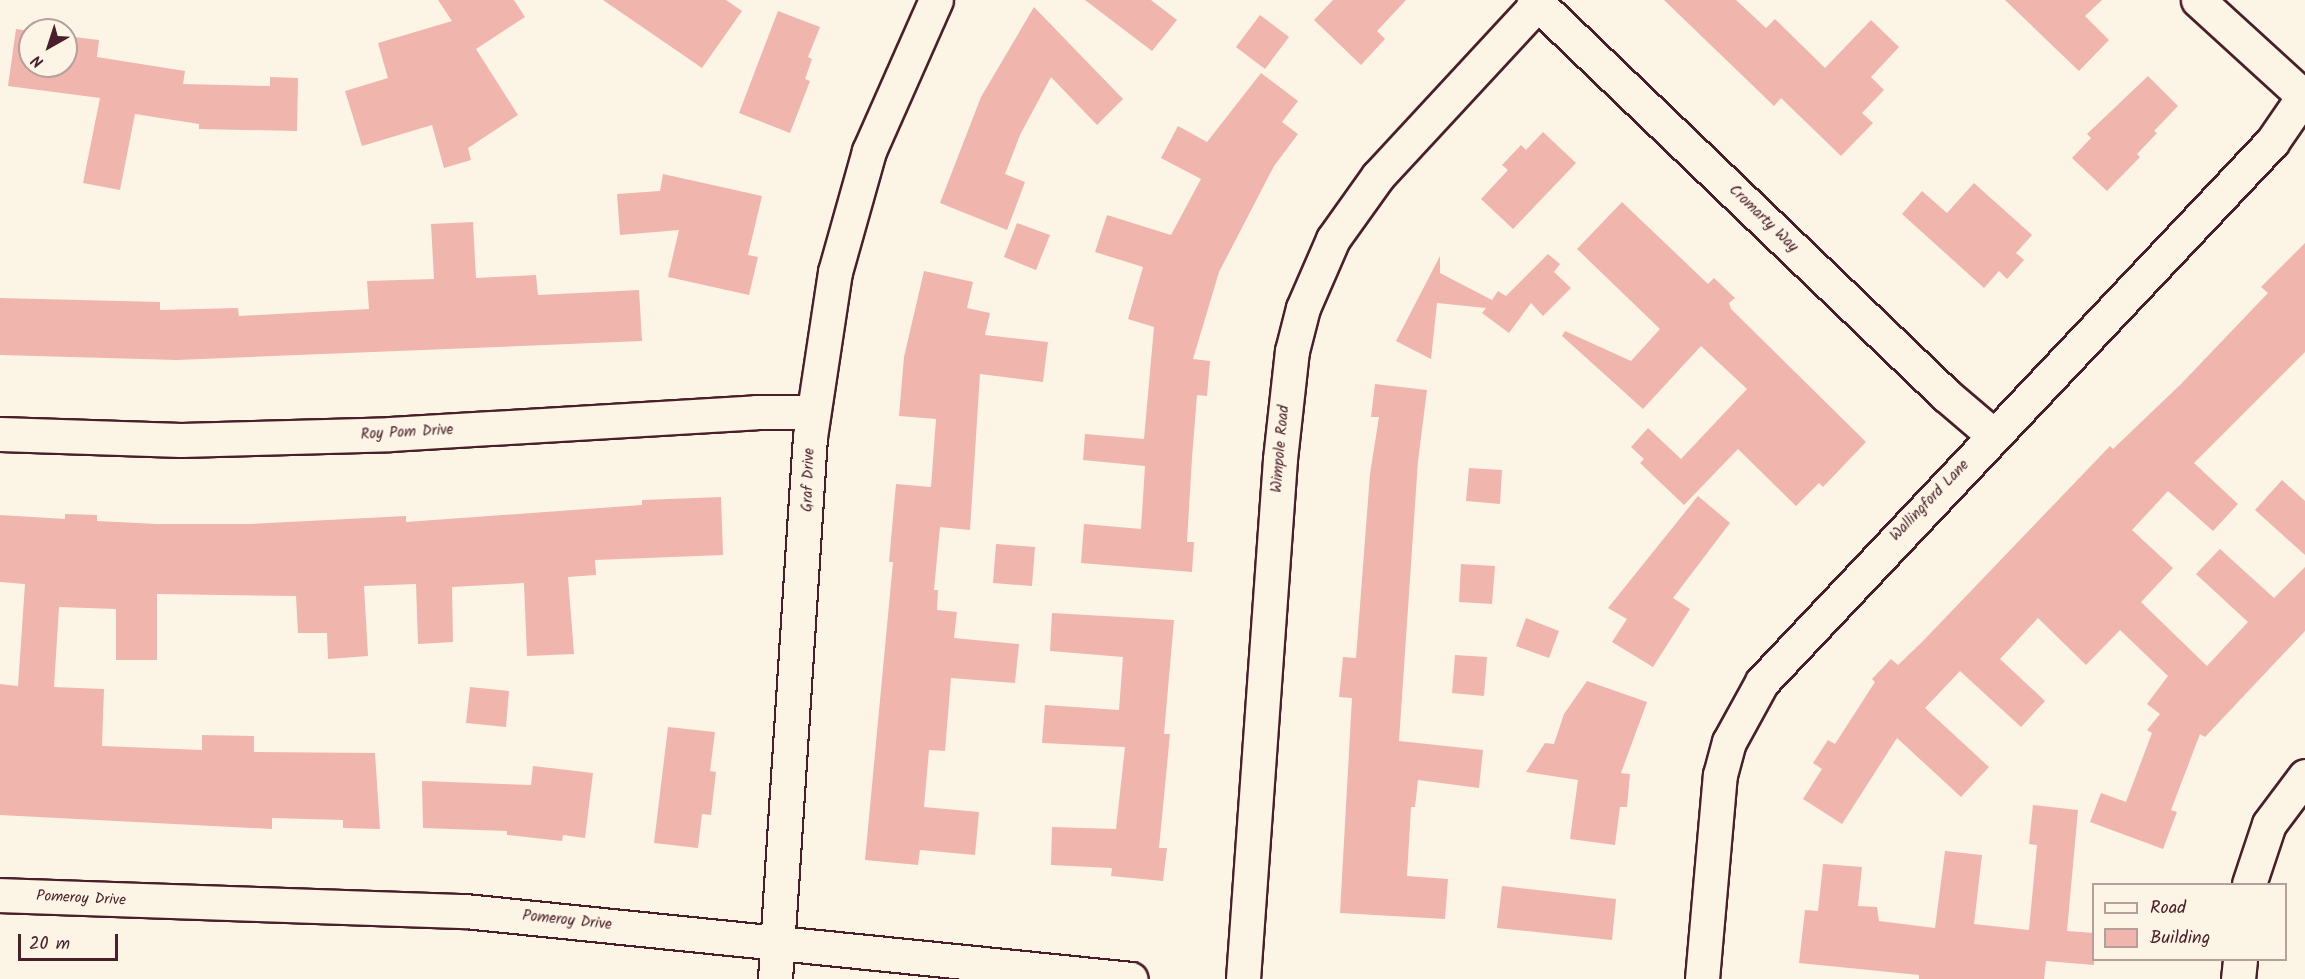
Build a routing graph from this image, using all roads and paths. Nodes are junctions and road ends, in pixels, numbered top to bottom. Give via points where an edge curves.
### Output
1 (936, 0) edge
2 (2198, 0) edge
3 (1536, 2) edge
4 (2304, 95) edge
5 (813, 412) junction
6 (0, 434) edge
7 (1993, 435) junction
8 (2305, 776) edge
9 (2250, 883) edge
10 (0, 894) edge
11 (778, 941) junction
12 (2240, 961) edge
13 (775, 979) edge
14 (1131, 979) edge
15 (1243, 979) edge
16 (1702, 979) edge
17 (2238, 979) edge

1 - 5 street, Graf Drive via 869,151 850,211 835,272
2 - 4 street
3 - 7 street, Cromarty Way via 1946,395
3 - 15 street, Wimpole Road via 1378,176 1333,239 1303,308 1292,351 1280,459
4 - 7 street, Wallingford Lane via 2272,142
5 - 6 street, Roy Pom Drive via 756,412 390,435 204,440
5 - 11 street, Graf Drive
7 - 16 street, Wallingford Lane via 1812,625 1762,682 1744,710 1720,776
8 - 9 street via 2268,824
10 - 11 street, Pomeroy Drive via 108,901 465,911
11 - 13 street, Graf Drive
11 - 14 street, Pomeroy Drive
12 - 17 street

